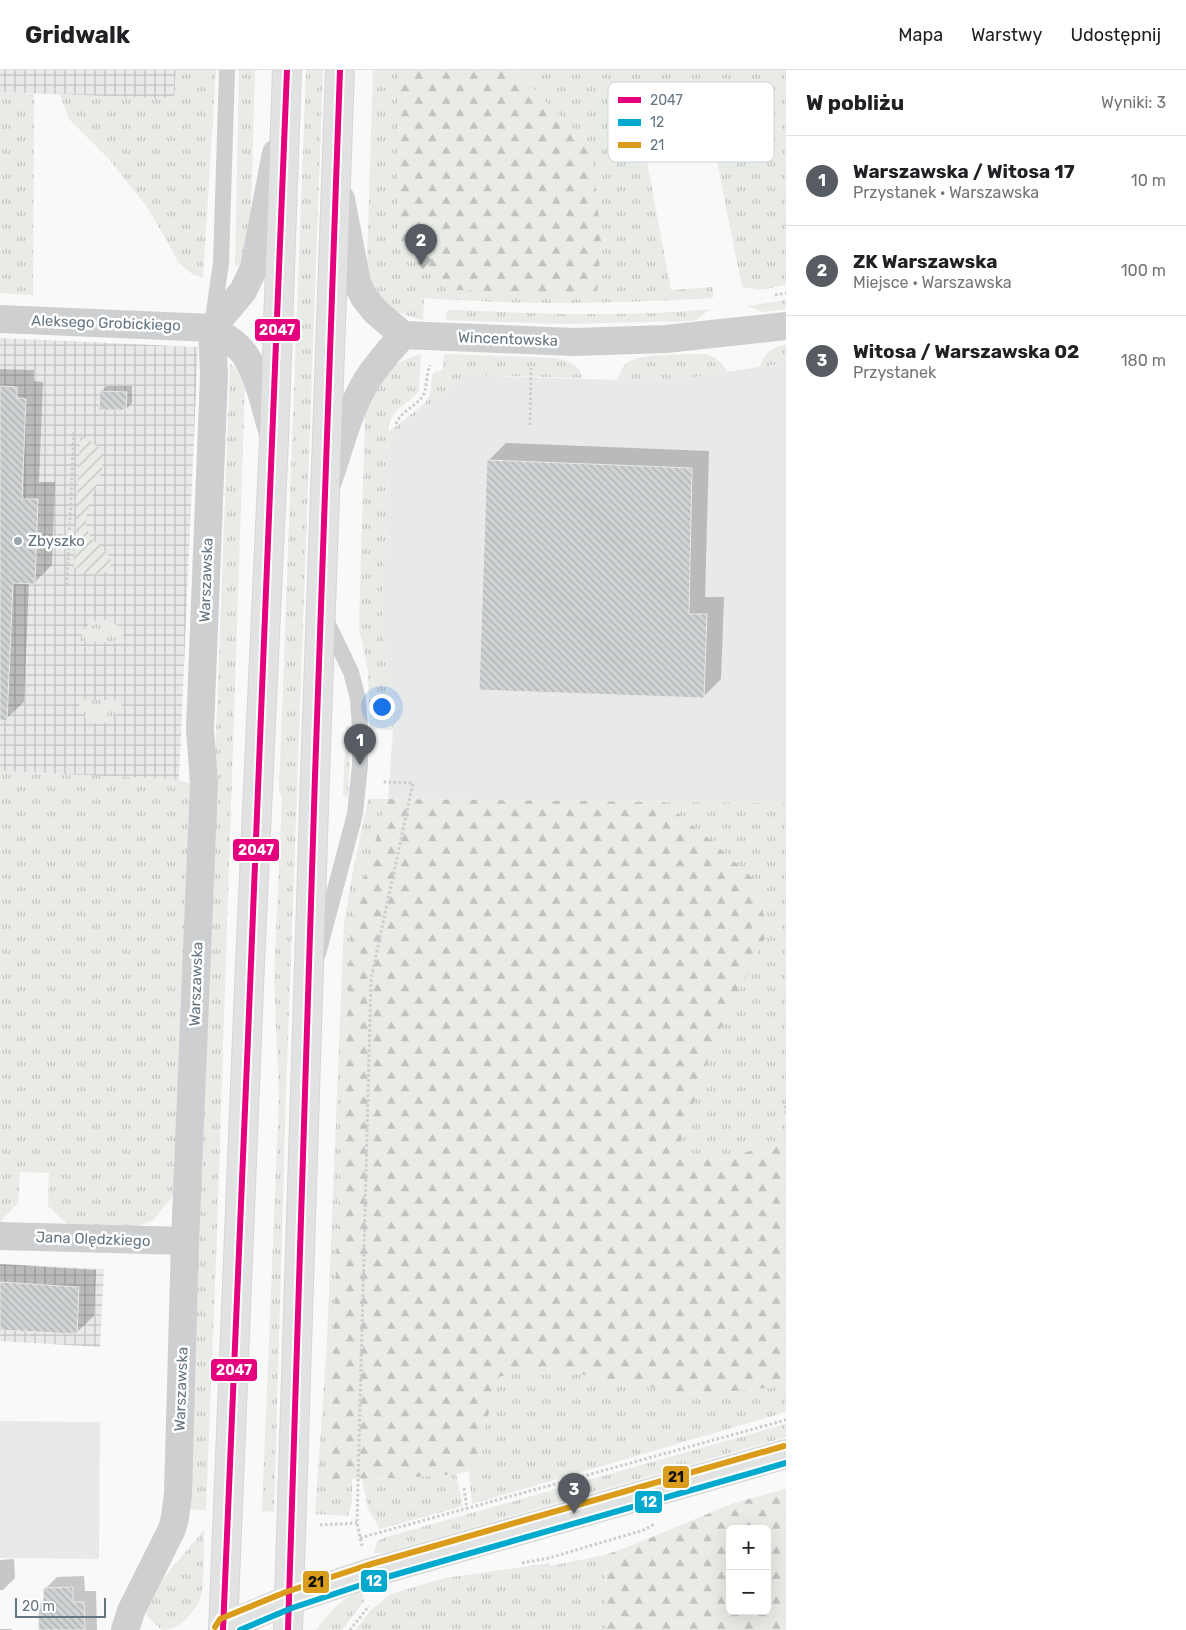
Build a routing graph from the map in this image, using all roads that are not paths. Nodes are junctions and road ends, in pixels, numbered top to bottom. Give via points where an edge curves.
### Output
1 (227, 70) edge
2 (340, 70) edge
3 (286, 83) edge
4 (336, 172) junction
5 (0, 319) edge
6 (786, 326) edge
7 (212, 328) junction
8 (403, 335) junction
9 (274, 440) junction
10 (326, 488) junction
11 (321, 610) junction
12 (308, 990) junction
13 (0, 1236) edge
14 (185, 1241) junction
15 (786, 1454) edge
16 (289, 1600) junction
17 (221, 1629) edge
18 (125, 1630) edge
19 (288, 1630) edge

1 - 7 lane via 220,263
2 - 4 main road
3 - 7 street via 254,268 243,291
3 - 9 main road
4 - 8 street via 357,283 375,311
4 - 10 main road
5 - 7 street, Aleksego Grobickiego
6 - 8 street, Wincentowska via 666,339 574,342
7 - 9 street via 232,341 253,368
7 - 14 street, Warszawska via 214,374 200,729 204,783
8 - 10 street via 376,365 358,396
9 - 17 main road
10 - 11 main road
11 - 12 main road
11 - 12 lane via 351,672 358,699 360,765 355,814
12 - 16 main road
13 - 14 street, Jana Olędzkiego
14 - 18 street, Warszawska via 179,1483 175,1518
15 - 16 main road via 370,1573
16 - 17 main road
16 - 19 main road

